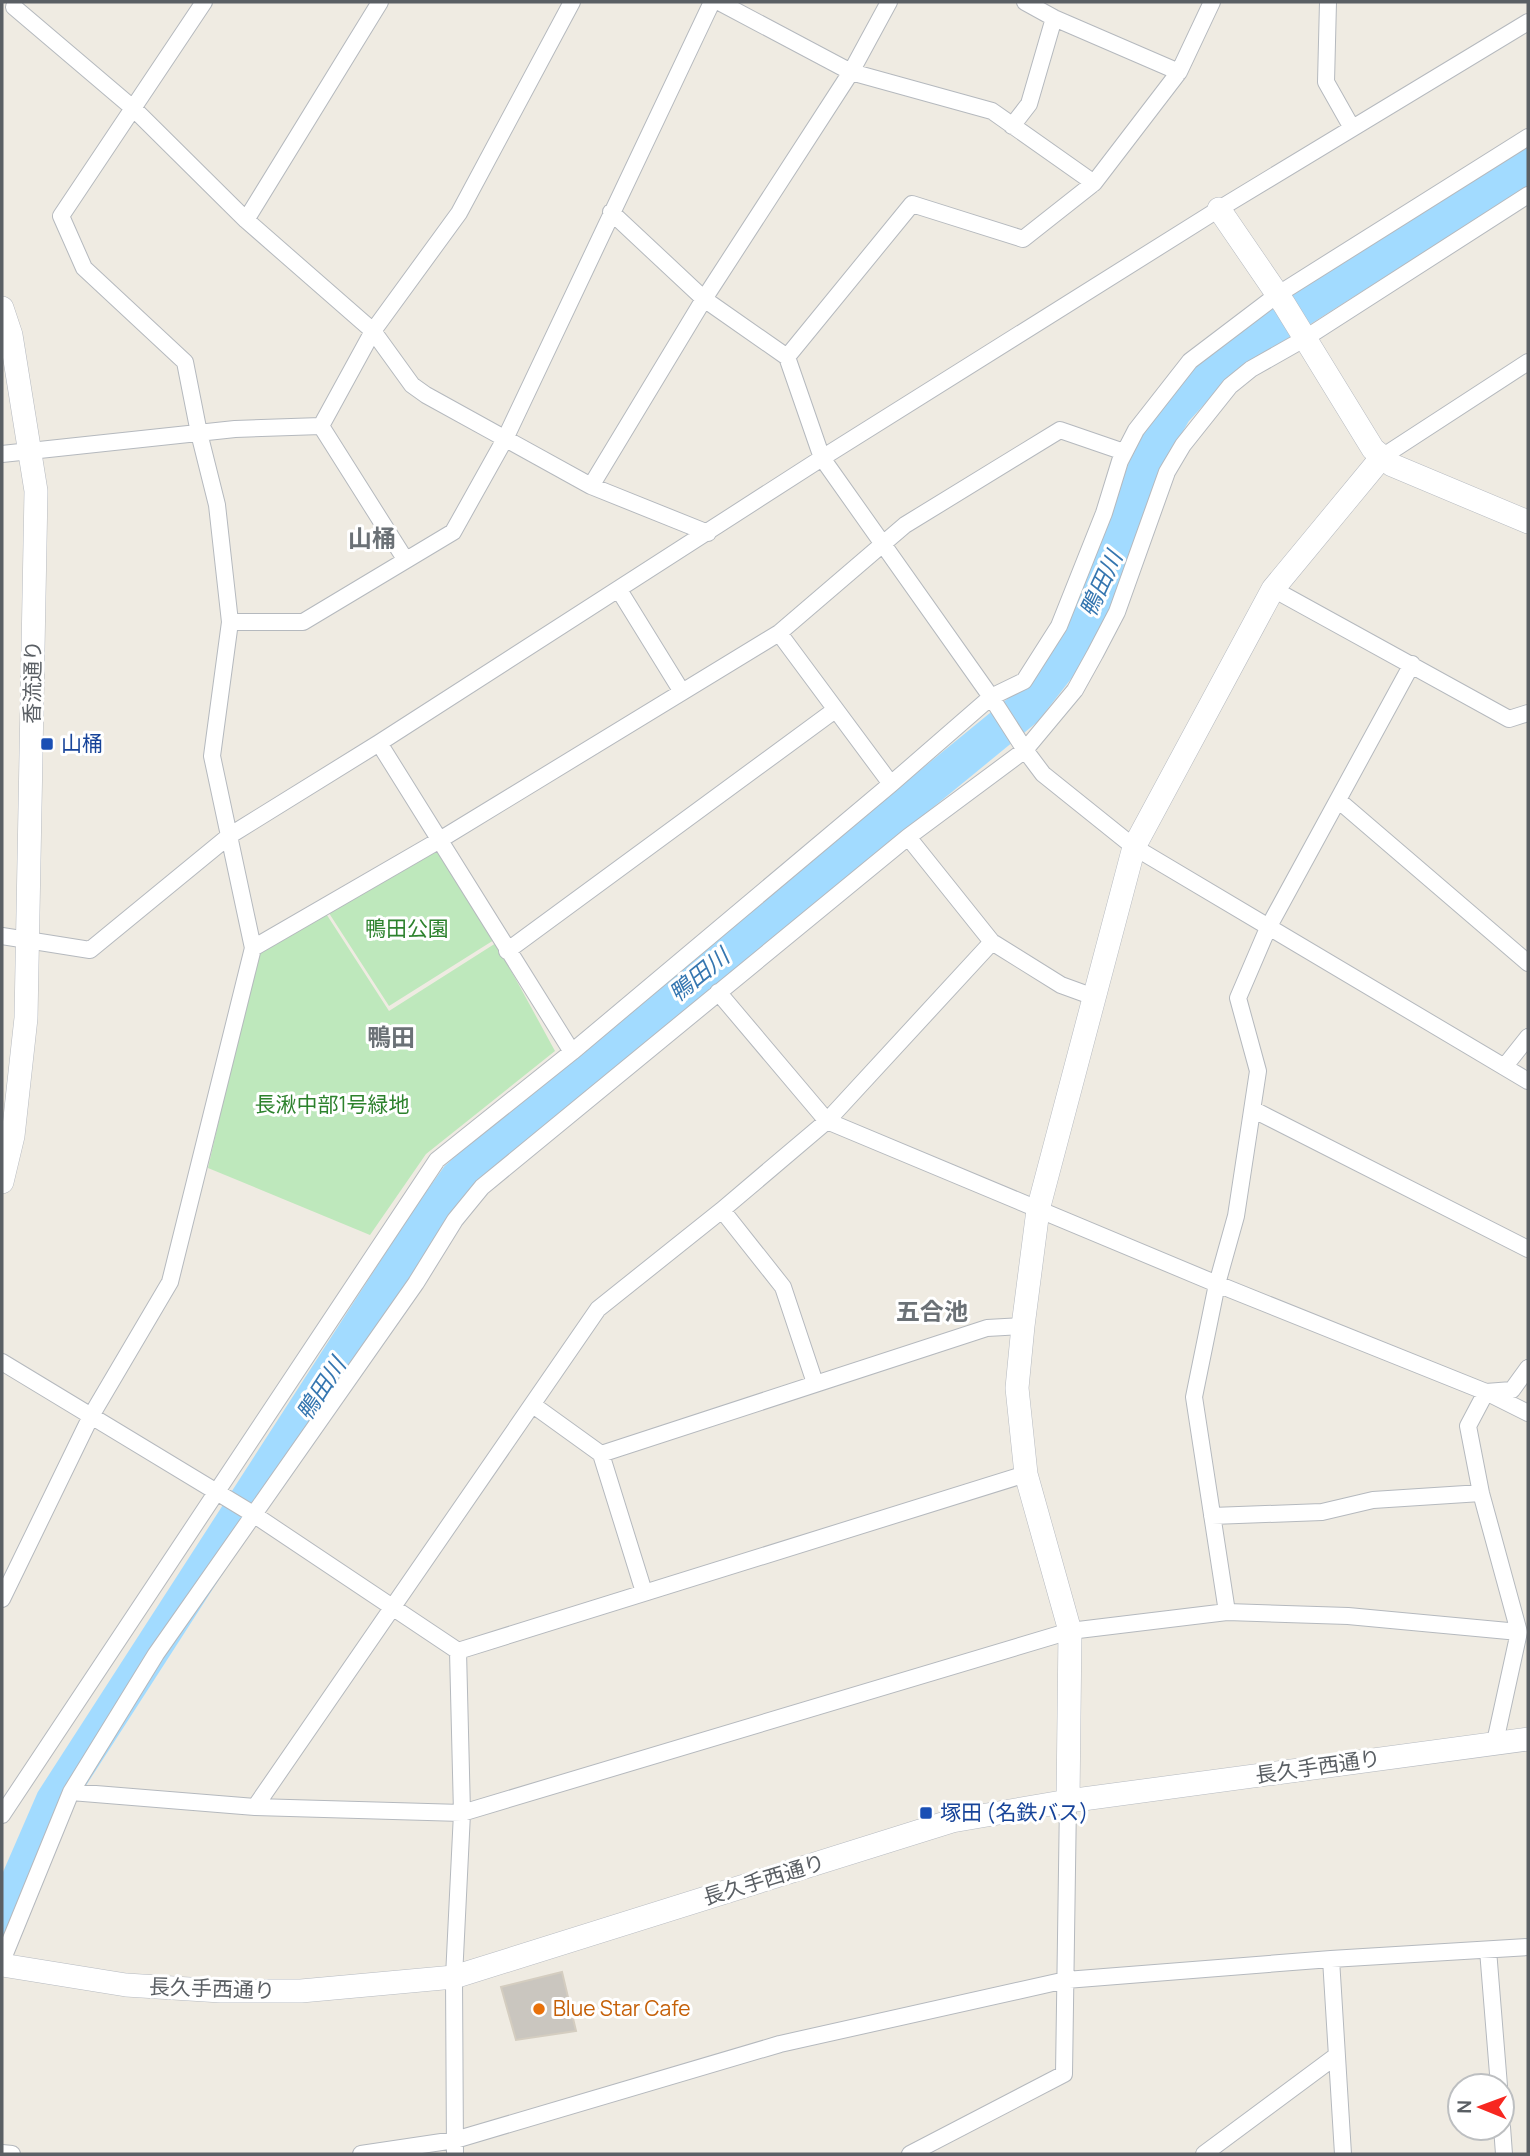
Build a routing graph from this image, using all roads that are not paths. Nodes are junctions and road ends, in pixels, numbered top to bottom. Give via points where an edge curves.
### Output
1 (204, 2) edge
2 (380, 2) edge
3 (572, 2) edge
4 (712, 2) edge
5 (719, 2) edge
6 (889, 2) edge
7 (1025, 2) edge
8 (1212, 2) edge
9 (1328, 2) edge
10 (11, 8) edge
11 (1054, 18) junction
12 (1528, 22) edge
13 (852, 72) junction
14 (1179, 72) junction
15 (134, 109) junction
16 (1012, 126) junction
17 (1352, 128) junction
18 (1528, 137) edge
19 (1094, 183) junction
20 (1528, 195) edge
21 (1219, 209) junction
22 (611, 212) junction
23 (246, 220) junction
24 (704, 299) junction
25 (1280, 300) junction
26 (2, 308) edge
27 (373, 331) junction
28 (1302, 335) junction
29 (787, 357) junction
30 (1528, 362) edge
31 (321, 426) junction
32 (198, 433) junction
33 (505, 439) junction
34 (31, 452) junction
35 (1125, 452) junction
36 (2, 454) edge
37 (1382, 457) junction
38 (822, 458) junction
39 (591, 486) junction
40 (1528, 522) edge
41 (708, 533) junction
42 (883, 546) junction
43 (405, 559) junction
44 (1273, 589) junction
45 (619, 590) junction
46 (230, 622) junction
47 (779, 633) junction
48 (1412, 664) junction
49 (682, 692) junction
50 (991, 697) junction
51 (835, 710) junction
52 (1528, 713) edge
53 (379, 743) junction
54 (1024, 750) junction
55 (891, 784) junction
56 (1338, 800) junction
57 (229, 836) junction
58 (908, 837) junction
59 (438, 841) junction
60 (1134, 847) junction
61 (1268, 928) junction
62 (2, 936) edge
63 (29, 941) junction
64 (992, 942) junction
65 (253, 948) junction
66 (507, 951) junction
67 (1526, 955) edge
68 (718, 992) junction
69 (1094, 997) junction
70 (1528, 1037) edge
71 (572, 1052) junction
72 (1505, 1066) junction
73 (1528, 1081) edge
74 (1254, 1110) junction
75 (827, 1121) junction
76 (2, 1182) edge
77 (722, 1210) junction
78 (1038, 1210) junction
79 (1528, 1249) edge
80 (1217, 1284) junction
81 (1023, 1326) junction
82 (2, 1362) edge
83 (1528, 1368) edge
84 (815, 1384) junction
85 (1486, 1392) junction
86 (533, 1405) junction
87 (1528, 1413) edge
88 (91, 1416) junction
89 (601, 1454) junction
90 (1026, 1474) junction
91 (216, 1492) junction
92 (1481, 1493) junction
93 (253, 1514) junction
94 (1212, 1516) junction
95 (644, 1592) junction
96 (2, 1599) edge
97 (392, 1608) junction
98 (1227, 1612) junction
99 (1070, 1631) junction
100 (1519, 1632) junction
101 (458, 1651) junction
102 (1528, 1739) edge
103 (1495, 1742) junction
104 (71, 1792) junction
105 (1068, 1801) junction
106 (255, 1807) junction
107 (3, 1812) edge
108 (462, 1813) junction
109 (1528, 1947) edge
110 (1488, 1950) junction
111 (1331, 1959) junction
112 (2, 1963) edge
113 (454, 1977) junction
114 (1066, 1980) junction
115 (1336, 2056) junction
116 (1498, 2072) edge
117 (455, 2147) edge
118 (2, 2153) edge
119 (12, 2154) edge
120 (361, 2154) edge
121 (910, 2154) edge
122 (1204, 2154) edge
123 (1343, 2154) edge

1 - 15 street
2 - 23 street
3 - 27 street via 459,213
4 - 22 street
5 - 13 street
6 - 13 street
7 - 11 street
8 - 14 street
9 - 17 street via 1326,82
10 - 15 street
11 - 14 street
11 - 16 street via 1029,104
12 - 17 street
13 - 16 street via 992,111
13 - 24 street
14 - 19 street
15 - 23 street
15 - 32 street via 61,216 84,268 185,362
16 - 19 street
17 - 21 street
18 - 25 street
19 - 29 street via 1023,239 912,204
20 - 28 street
21 - 25 street
21 - 38 street
22 - 24 street
22 - 33 street
23 - 27 street
24 - 29 street
24 - 39 street
25 - 28 street
25 - 35 street via 1190,361 1153,406
26 - 34 street, 香流通り
27 - 31 street
27 - 33 street via 412,385
28 - 37 street via 1366,441
28 - 54 street via 1230,386 1183,444 1167,472 1117,612 1075,690
29 - 38 street
30 - 37 street
31 - 32 street
31 - 43 street
32 - 34 street
32 - 46 street via 217,505
33 - 39 street
33 - 43 street via 453,532
34 - 36 street
34 - 63 street, 香流通り via 36,491
35 - 42 street via 1060,430 905,525
35 - 50 street via 1059,626 1024,681
37 - 40 street
37 - 44 street
38 - 41 street
38 - 42 street
39 - 41 street
41 - 45 street
42 - 47 street
42 - 50 street
43 - 46 street via 303,622
44 - 48 street
44 - 60 street
45 - 49 street
45 - 53 street
46 - 57 street via 212,756
47 - 49 street
47 - 51 street
48 - 52 street via 1509,719
48 - 56 street
49 - 59 street
50 - 54 street
50 - 55 street
51 - 55 street
51 - 66 street
53 - 57 street
53 - 59 street
54 - 58 street
54 - 60 street via 1043,774
55 - 71 street
56 - 61 street
56 - 67 street
57 - 63 street via 90,950
57 - 65 street
58 - 64 street
58 - 68 street
59 - 65 street
59 - 66 street
60 - 61 street
60 - 69 street
61 - 72 street
61 - 74 street via 1238,998 1258,1071
62 - 63 street
63 - 76 street, 香流通り via 13,1136
64 - 69 street via 1061,985
64 - 75 street
65 - 88 street via 170,1282
66 - 71 street
68 - 75 street
68 - 93 street via 482,1187
69 - 78 street
70 - 72 street
71 - 91 street via 437,1160
72 - 73 street
74 - 79 street
74 - 80 street via 1236,1216
75 - 77 street
75 - 78 street
77 - 84 street via 783,1287
77 - 86 street via 598,1309
78 - 80 street
78 - 81 street
80 - 85 street
80 - 94 street via 1194,1397
81 - 84 street via 987,1328
81 - 90 street via 1017,1388
82 - 88 street
83 - 85 street via 1511,1390
84 - 89 street
85 - 87 street
85 - 92 street via 1468,1426
86 - 89 street
86 - 97 street
88 - 91 street
88 - 96 street
89 - 95 street
90 - 95 street
90 - 99 street
91 - 93 street
91 - 107 street
92 - 94 street via 1373,1500 1322,1512
92 - 100 street
93 - 97 street
93 - 104 street via 156,1654
94 - 98 street
95 - 101 street
97 - 101 street
97 - 106 street
98 - 99 street
98 - 100 street via 1348,1616
99 - 105 street
99 - 108 street
100 - 103 street
101 - 108 street
102 - 103 street, 長久手西通り
103 - 105 street, 長久手西通り
104 - 106 street
104 - 112 street
105 - 113 street, 長久手西通り via 952,1821
105 - 114 street
106 - 108 street
108 - 113 street
109 - 110 street
110 - 111 street
110 - 116 street
111 - 114 street
111 - 115 street
112 - 113 street, 長久手西通り via 126,1985 221,1991 301,1991
113 - 117 street
114 - 117 street via 780,2044
114 - 121 street via 1065,2074
115 - 122 street
115 - 123 street
117 - 120 street
118 - 119 street

